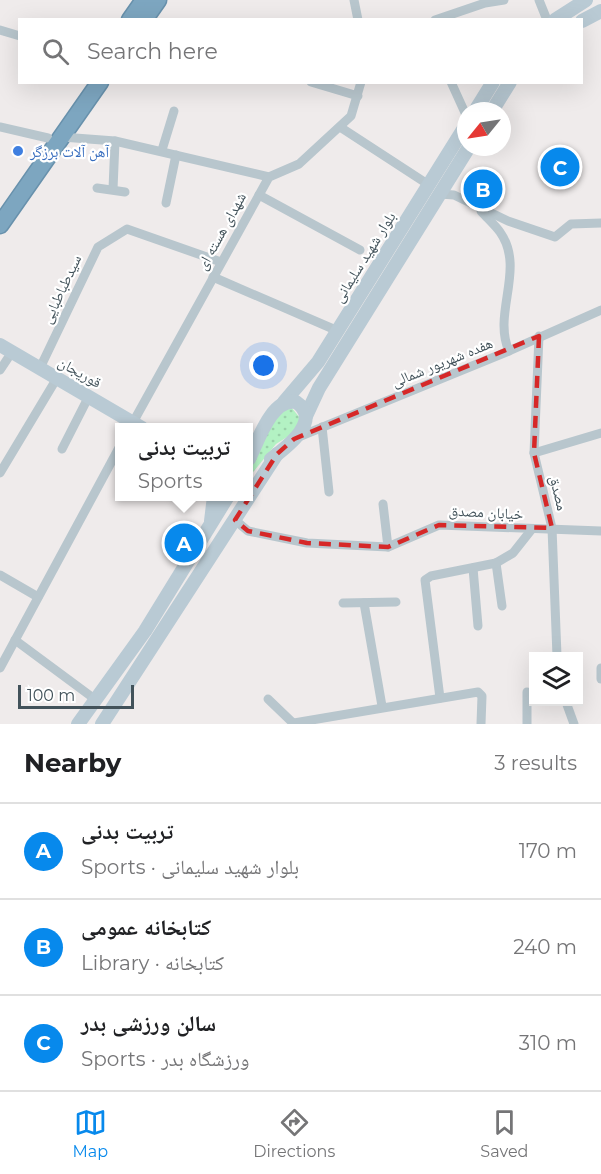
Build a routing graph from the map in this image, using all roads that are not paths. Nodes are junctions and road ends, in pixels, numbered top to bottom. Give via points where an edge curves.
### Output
1 (354, 0) edge
2 (504, 0) edge
3 (539, 0) edge
4 (585, 1) edge
5 (143, 5) edge
6 (592, 15) edge
7 (132, 18) edge
8 (358, 18) edge
9 (441, 18) edge
10 (546, 18) edge
11 (558, 18) edge
12 (0, 30) edge
13 (18, 35) edge
14 (85, 84) edge
15 (98, 84) edge
16 (318, 84) edge
17 (361, 84) edge
18 (452, 84) edge
19 (492, 84) edge
20 (509, 84) edge
21 (358, 96) junction
22 (460, 102) edge
23 (481, 102) edge
24 (498, 102) edge
25 (174, 111) dead end
26 (0, 127) edge
27 (340, 127) junction
28 (55, 137) junction
29 (457, 140) edge
30 (116, 141) junction
31 (162, 150) junction
32 (176, 155) junction
33 (463, 156) edge
34 (269, 177) junction
35 (429, 185) junction
36 (97, 188) dead end
37 (113, 189) junction
38 (125, 192) dead end
39 (440, 194) junction
40 (259, 195) junction
41 (166, 203) dead end
42 (0, 207) edge
43 (479, 209) junction
44 (601, 223) edge
45 (0, 225) edge
46 (360, 250) dead end
47 (221, 262) junction
48 (213, 277) junction
49 (601, 310) edge
50 (338, 331) junction
51 (539, 336) junction
52 (0, 337) edge
53 (0, 345) edge
54 (509, 351) junction
55 (4, 356) edge
56 (23, 358) junction
57 (40, 368) junction
58 (0, 370) edge
59 (57, 378) junction
60 (89, 396) junction
61 (284, 402) junction
62 (306, 416) junction
63 (130, 423) edge
64 (137, 423) edge
65 (322, 427) junction
66 (601, 433) edge
67 (294, 439) junction
68 (253, 448) edge
69 (62, 449) dead end
70 (534, 453) junction
71 (277, 454) junction
72 (115, 455) edge
73 (0, 473) edge
74 (253, 480) edge
75 (253, 492) edge
76 (329, 492) dead end
77 (213, 501) edge
78 (225, 501) edge
79 (238, 501) edge
80 (247, 501) edge
81 (383, 504) dead end
82 (235, 520) junction
83 (211, 524) junction
84 (552, 528) junction
85 (532, 529) junction
86 (601, 531) edge
87 (388, 547) junction
88 (496, 563) junction
89 (204, 568) junction
90 (472, 568) junction
91 (0, 575) edge
92 (38, 597) junction
93 (396, 602) dead end
94 (343, 603) dead end
95 (364, 603) junction
96 (502, 606) dead end
97 (478, 626) dead end
98 (15, 640) junction
99 (557, 652) edge
100 (0, 668) edge
101 (601, 668) edge
102 (601, 678) edge
103 (527, 692) dead end
104 (440, 698) junction
105 (268, 699) dead end
106 (96, 700) junction
107 (382, 706) junction
108 (567, 706) edge
109 (294, 723) edge
110 (78, 724) edge
111 (102, 724) edge
112 (482, 724) edge
113 (527, 724) edge
114 (574, 724) edge

1 - 8 street
2 - 9 street
3 - 10 street
4 - 6 main road
4 - 11 main road
5 - 7 highway
12 - 13 street
14 - 28 highway
15 - 28 highway
16 - 21 street
17 - 21 street
18 - 22 street
19 - 23 main road
20 - 24 main road
21 - 27 street via 351,116
25 - 31 street
26 - 28 street
27 - 34 street via 299,164
27 - 35 street
28 - 30 street
28 - 42 highway
28 - 45 highway
29 - 35 main road, بلوار شهید سلیمانی
30 - 31 street
30 - 37 street
31 - 32 street
32 - 34 street
32 - 41 street
33 - 39 main road, بلوار شهید سلیمانی
34 - 40 street, شهدای هسته ای
35 - 50 main road, بلوار شهید سلیمانی
36 - 37 street
37 - 38 street
39 - 43 street via 454,195
39 - 62 main road, بلوار شهید سلیمانی via 319,388
40 - 46 street
40 - 47 street, شهدای هسته ای
43 - 44 street via 555,237 571,224
43 - 54 street via 501,233 510,256 503,321
47 - 48 street, شهدای هسته ای
47 - 57 street, سیدطباطبایی via 127,229 98,247
48 - 50 street
48 - 64 street, شهدای هسته ای
49 - 51 street, هفده شهریور شمالی
50 - 61 main road, بلوار شهید سلیمانی
51 - 54 street, هفده شهریور شمالی
51 - 70 street, مصدق
52 - 56 main road
53 - 56 main road, قوریجان
54 - 65 street, هفده شهریور شمالی
55 - 56 main road
55 - 58 street
56 - 57 main road, قوریجان
57 - 59 main road, قوریجان
59 - 60 main road, قوریجان
59 - 73 street
60 - 63 main road, قوریجان
60 - 69 street
61 - 62 main road via 296,402
61 - 68 main road, بلوار شهید سلیمانی via 275,408
62 - 67 main road, بلوار شهید سلیمانی via 302,431
65 - 67 street, هفده شهریور شمالی
65 - 76 street
66 - 70 street
67 - 71 main road
70 - 84 street, مصدق
71 - 74 main road
71 - 75 main road
72 - 92 street
77 - 83 main road
78 - 83 main road
79 - 89 main road via 207,553
80 - 82 main road
81 - 87 street
82 - 87 street, خیابان مصدق via 248,531 307,543
82 - 89 main road
83 - 106 main road via 145,631
84 - 85 street, خیابان مصدق
84 - 86 street, خیابان مصدق
84 - 99 street, مصدق
85 - 87 street, خیابان مصدق via 439,525
85 - 88 street via 513,553
88 - 90 street
88 - 96 street
89 - 111 main road
90 - 97 street
90 - 104 street via 425,580
91 - 92 street
92 - 98 street
93 - 95 street
94 - 95 street
95 - 107 street
98 - 100 street
98 - 106 street
101 - 102 street
103 - 113 street
104 - 107 street
104 - 112 street via 481,694
105 - 109 street
106 - 110 main road
107 - 109 street
108 - 114 street

